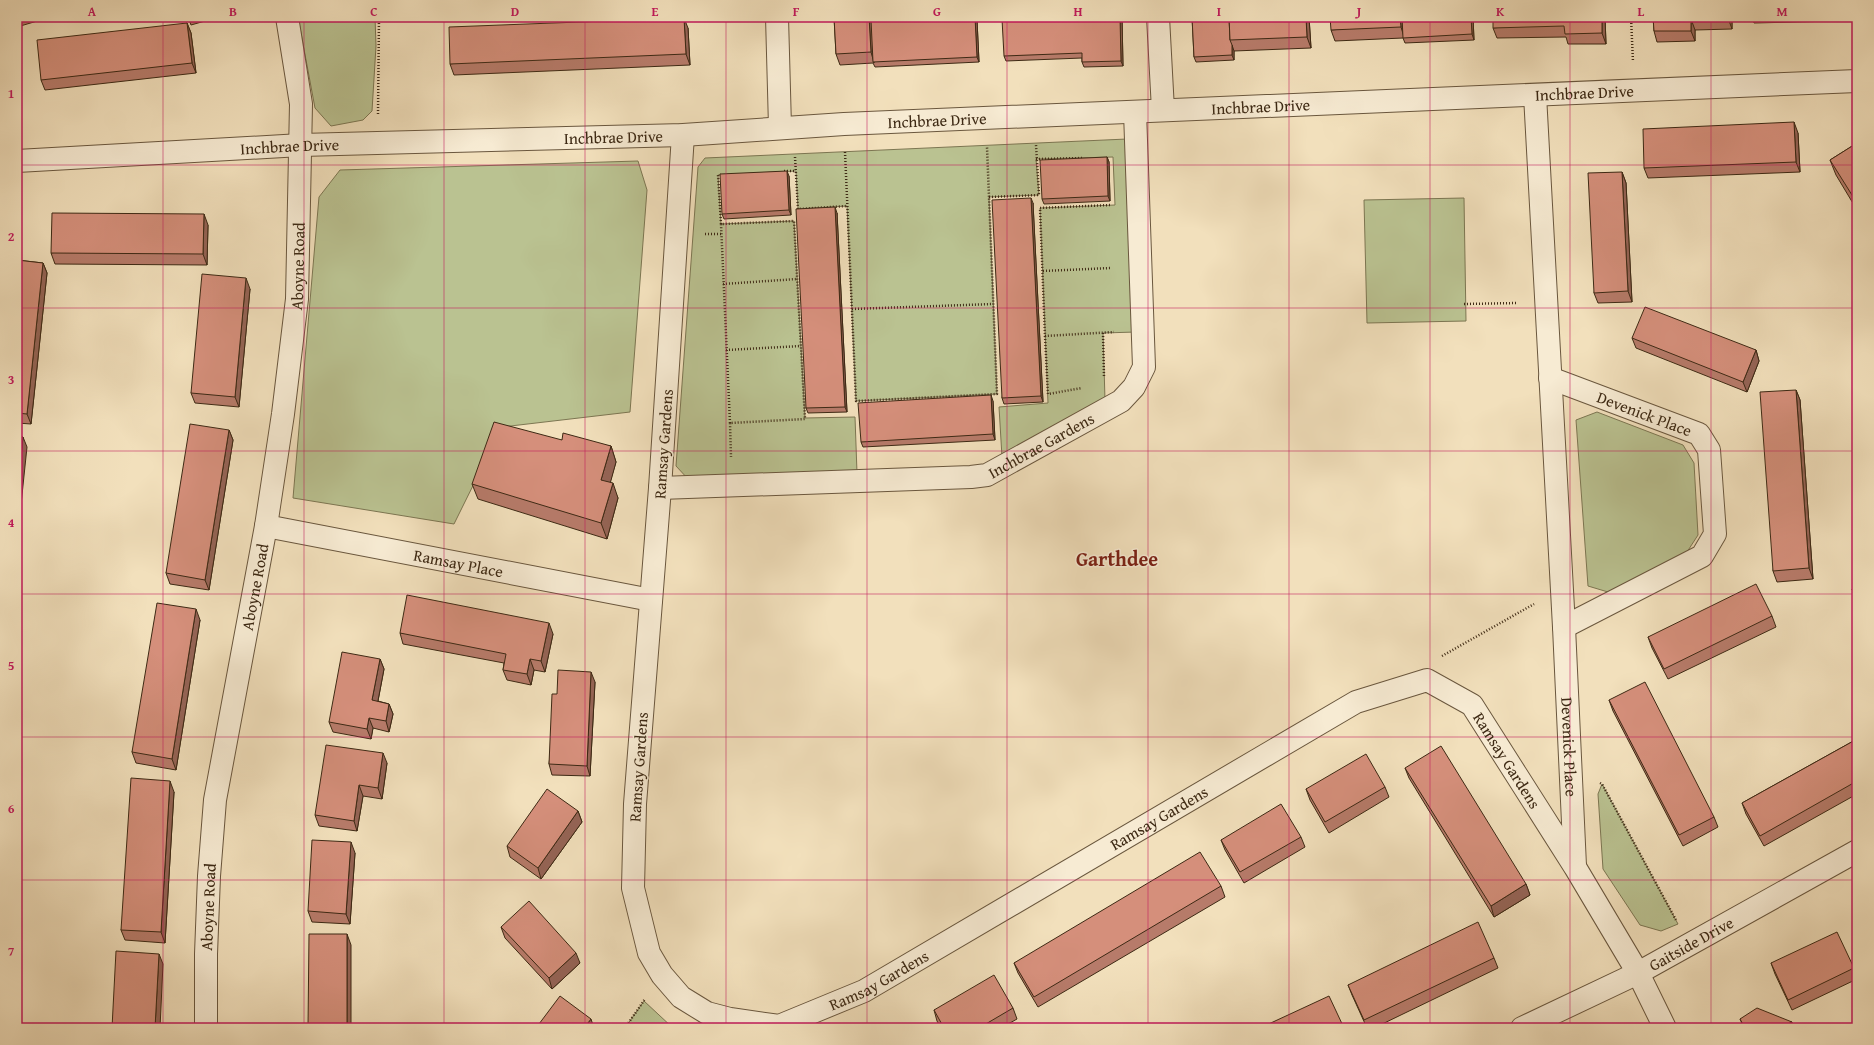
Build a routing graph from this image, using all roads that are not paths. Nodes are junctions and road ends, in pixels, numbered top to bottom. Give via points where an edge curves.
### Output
1 (287, 17) edge
2 (777, 17) edge
3 (1158, 17) edge
4 (1857, 81) edge
5 (1535, 95) junction
6 (1163, 110) junction
7 (1135, 112) junction
8 (787, 127) junction
9 (683, 135) junction
10 (301, 145) junction
11 (17, 161) edge
12 (1550, 378) junction
13 (660, 488) junction
14 (266, 526) junction
15 (651, 600) junction
16 (1564, 627) junction
17 (1857, 851) edge
18 (1575, 867) junction
19 (1638, 973) junction
20 (206, 1028) edge
21 (1522, 1028) edge
22 (1665, 1028) edge

1 - 10 street, Aboyne Road via 301,104
2 - 8 street
3 - 6 street
4 - 5 street, Inchbrae Drive
5 - 6 street, Inchbrae Drive
5 - 12 street, Devenick Place
6 - 7 street, Inchbrae Drive
7 - 8 street, Inchbrae Drive
7 - 13 street, Inchbrae Gardens via 1144,367 1140,377 1121,401 987,475
8 - 9 street, Inchbrae Drive
9 - 10 street, Inchbrae Drive
9 - 13 street, Ramsay Gardens
10 - 11 street, Inchbrae Drive
10 - 14 street, Aboyne Road via 297,299
12 - 16 street, Devenick Place
12 - 16 street, Devenick Place via 1699,434 1709,450 1715,534 1702,556
13 - 15 street, Ramsay Gardens
14 - 15 street, Ramsay Place
14 - 20 street, Aboyne Road via 215,800 209,876
15 - 18 street, Ramsay Gardens via 635,804 633,888 649,953 662,975 681,997 707,1012 730,1019 779,1026 864,991 1356,702 1427,680 1472,706
16 - 18 street, Devenick Place
17 - 19 street, Gaitside Drive
18 - 19 street, Ramsay Gardens
19 - 21 street, Gaitside Drive
19 - 22 street, Ramsay Gardens

